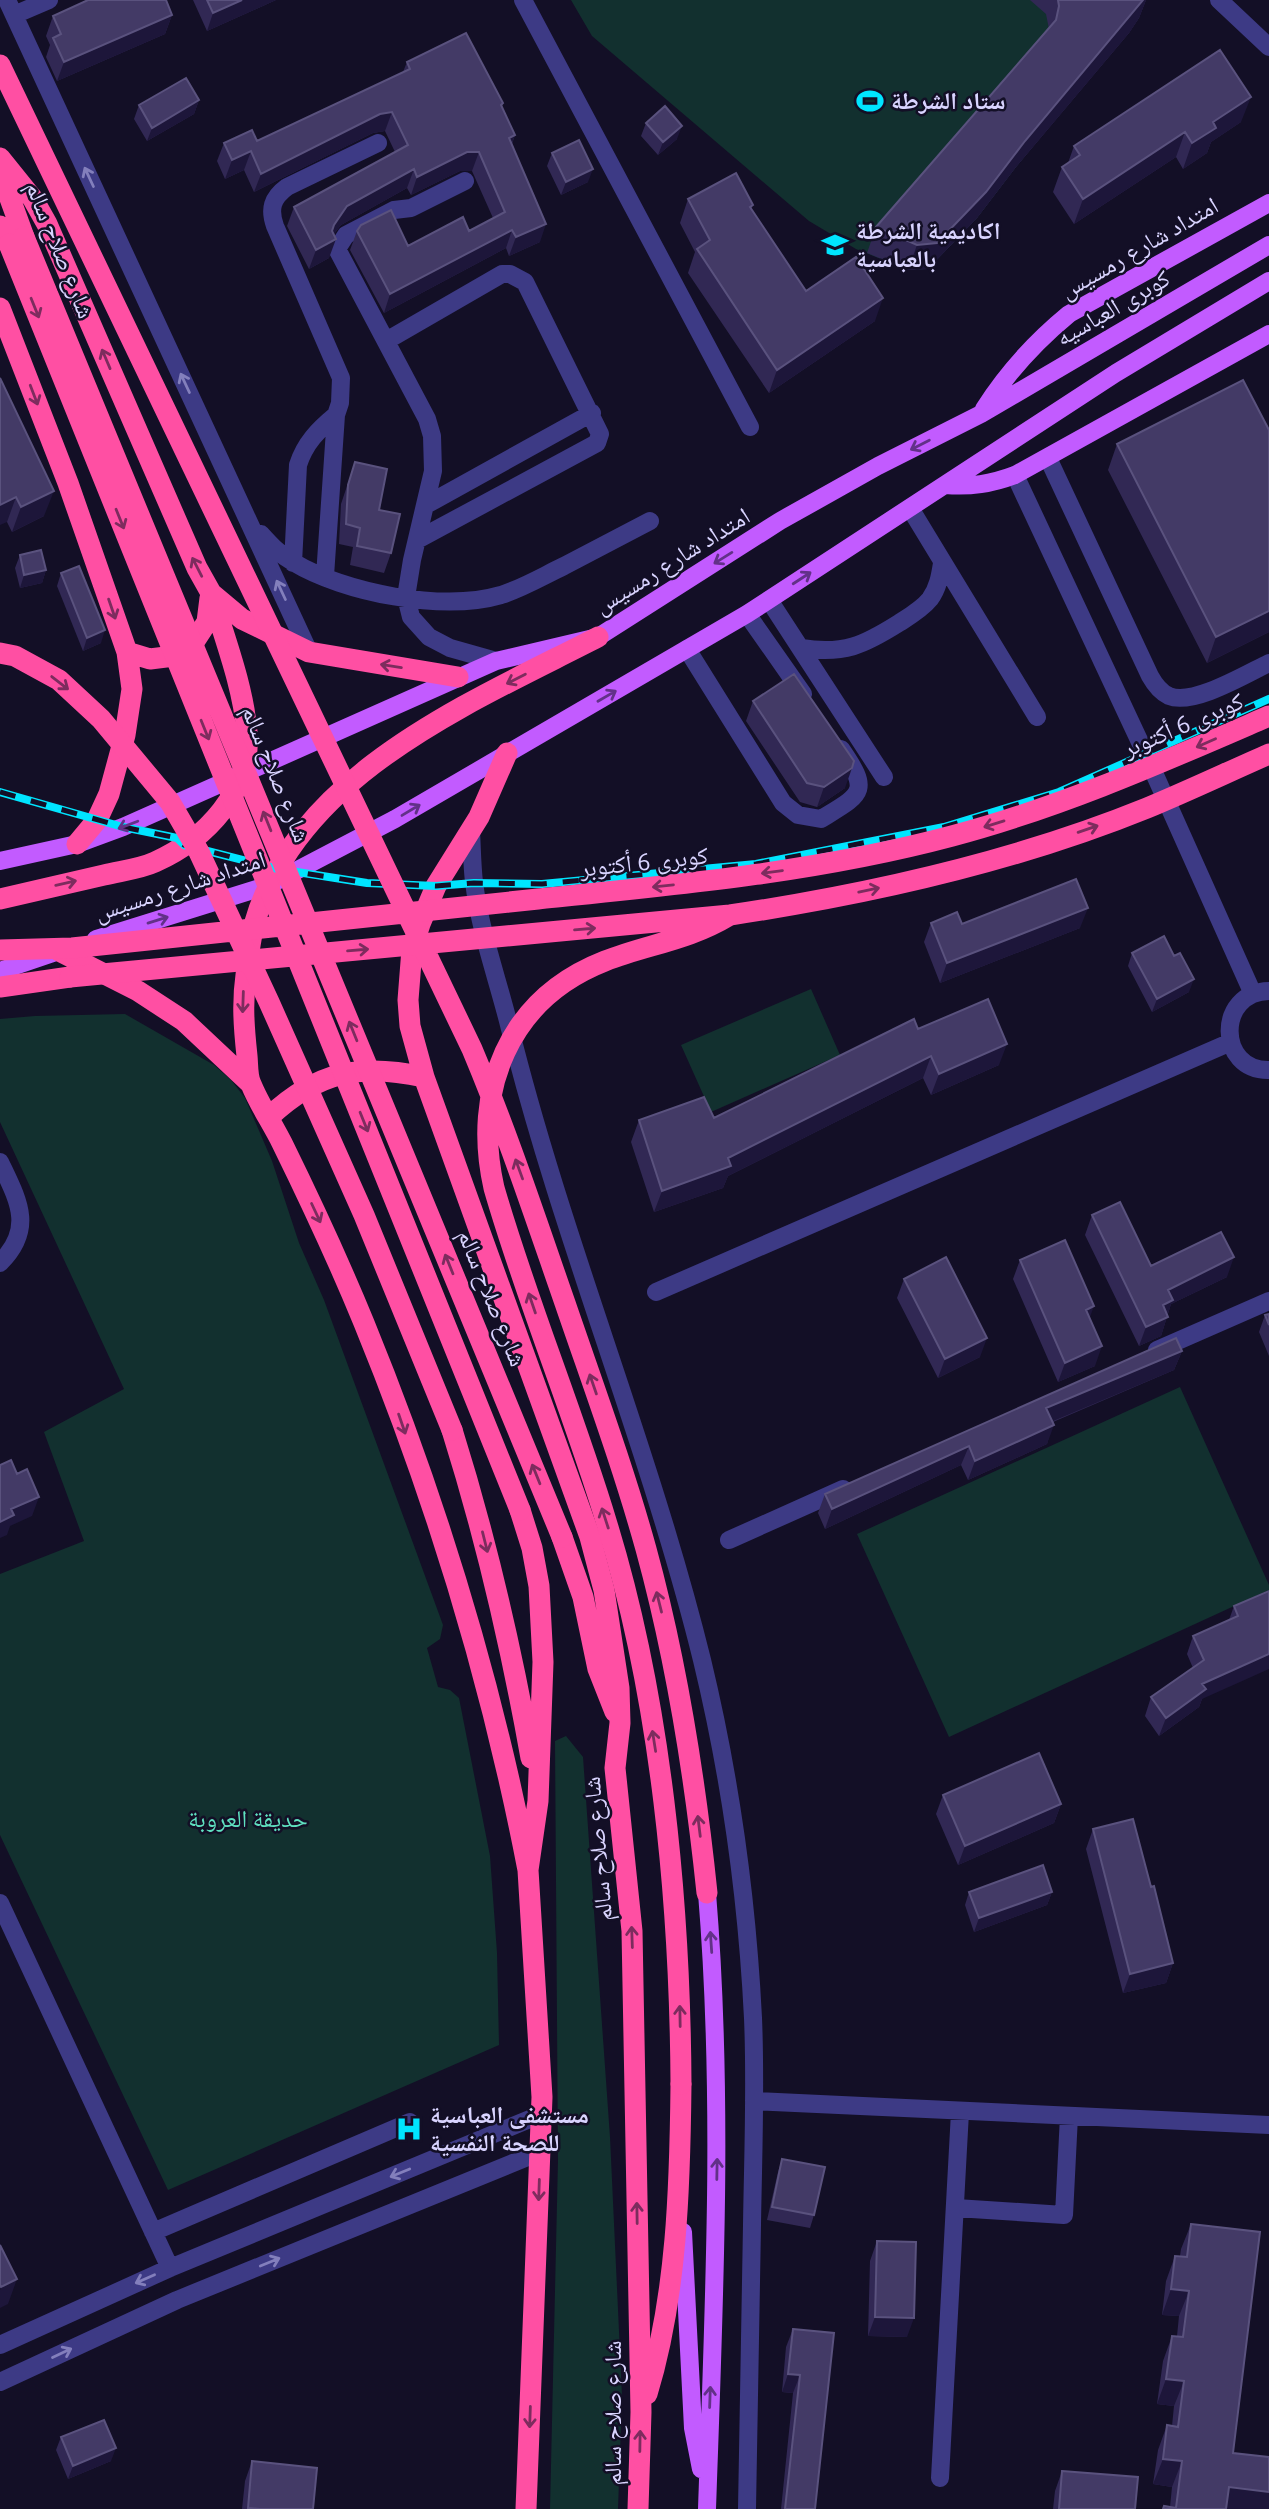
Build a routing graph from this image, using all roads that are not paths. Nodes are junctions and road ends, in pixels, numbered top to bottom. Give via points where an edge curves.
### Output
1 (49, 0) edge
2 (523, 0) edge
3 (1219, 0) edge
4 (11, 7) edge
5 (1269, 47) edge
6 (0, 65) edge
7 (378, 143) dead end
8 (0, 158) edge
9 (0, 171) edge
10 (465, 181) dead end
11 (1269, 203) edge
12 (11, 236) edge
13 (1269, 245) edge
14 (1269, 281) edge
15 (0, 308) edge
16 (1269, 334) edge
17 (386, 341) junction
18 (592, 413) junction
19 (981, 414) junction
20 (336, 415) junction
21 (750, 427) dead end
22 (527, 449) junction
23 (1048, 458) junction
24 (541, 473) junction
25 (1015, 475) junction
26 (945, 485) junction
27 (426, 505) junction
28 (910, 508) junction
29 (650, 521) dead end
30 (250, 523) junction
31 (417, 540) junction
32 (293, 562) junction
33 (943, 564) junction
34 (325, 576) junction
35 (211, 593) junction
36 (406, 597) junction
37 (769, 600) junction
38 (747, 614) junction
39 (598, 637) junction
40 (802, 648) junction
41 (687, 649) junction
42 (127, 652) junction
43 (309, 652) junction
44 (0, 653) edge
45 (496, 661) junction
46 (1269, 663) edge
47 (458, 677) junction
48 (816, 713) edge
49 (1269, 716) edge
50 (1037, 717) dead end
51 (831, 734) edge
52 (507, 753) junction
53 (1269, 754) edge
54 (242, 775) junction
55 (884, 777) dead end
56 (471, 831) junction
57 (76, 844) junction
58 (0, 861) edge
59 (269, 885) junction
60 (0, 899) edge
61 (730, 915) junction
62 (0, 950) edge
63 (59, 951) junction
64 (0, 971) edge
65 (0, 987) edge
66 (1261, 992) edge
67 (1231, 1042) junction
68 (1269, 1070) edge
69 (424, 1077) junction
70 (249, 1082) junction
71 (269, 1117) junction
72 (0, 1162) edge
73 (0, 1263) edge
74 (656, 1292) dead end
75 (1269, 1301) edge
76 (1143, 1356) edge
77 (855, 1484) edge
78 (729, 1540) dead end
79 (620, 1723) junction
80 (538, 1801) junction
81 (528, 1870) junction
82 (707, 1894) joint
83 (0, 1903) edge
84 (754, 2101) junction
85 (960, 2112) junction
86 (542, 2114) junction
87 (1069, 2116) junction
88 (411, 2122) dead end
89 (1269, 2125) edge
90 (540, 2152) junction
91 (680, 2187) junction
92 (956, 2208) junction
93 (153, 2232) junction
94 (170, 2268) junction
95 (0, 2345) edge
96 (0, 2382) edge
97 (640, 2412) junction
98 (940, 2479) dead end
99 (707, 2489) junction
100 (522, 2506) edge
101 (638, 2509) edge
102 (707, 2509) edge
103 (747, 2509) edge

1 - 4 street
2 - 21 street
3 - 5 street
30 -> 4 street
82 -> 6 highway, bridge via 683,1713 646,1549 501,1121 472,1049
7 - 20 street via 287,187 272,204 275,226 338,367 342,391
35 -> 8 highway via 47,224 33,198
9 - 12 highway, شارع صلاح سالم
10 - 17 street via 411,208 394,211 346,235 338,244 339,254
11 - 19 main road, امتداد شارع رمسيس via 1069,314 1016,363
79 -> 12 highway, شارع صلاح سالم, bridge via 598,1669 583,1597 562,1537
12 -> 80 highway, شارع صلاح سالم, bridge via 520,1510 532,1549 542,1626
13 - 19 main road, كوبرى العباسيه
14 - 26 main road, امتداد شارع رمسيس via 1116,373
15 -> 42 highway
16 - 23 main road
17 - 18 street via 502,274 510,274 525,282
17 - 27 street via 432,436 433,471
18 - 22 street
18 - 24 street via 600,429 597,443
19 -> 39 main road, امتداد شارع رمسيس via 780,521
20 - 32 street via 310,439 298,465
20 - 34 street
22 - 24 street
22 - 27 street
23 - 25 main road
23 - 46 street via 1158,689 1186,699
24 - 31 street
25 - 26 main road via 970,487
25 - 66 street
26 - 28 main road, امتداد شارع رمسيس
27 - 31 street
28 - 33 street
37 -> 28 main road, امتداد شارع رمسيس
29 - 36 street via 498,596
30 - 32 street
43 -> 30 street
31 - 36 street
32 - 34 street
33 - 40 street via 929,600 868,642 835,651
33 - 50 street
34 - 36 street via 379,594
35 - 42 highway via 207,622 194,642 174,656 150,659
35 - 43 highway via 242,619
35 - 54 highway via 247,731
36 - 45 street via 411,617 429,638
37 - 38 main road, امتداد شارع رمسيس
37 - 40 street
38 - 41 main road, امتداد شارع رمسيس
38 - 48 street
39 - 45 main road, امتداد شارع رمسيس
39 -> 59 highway via 460,708 365,770 318,812
40 - 55 street
41 - 51 street via 783,803 798,815 821,819 853,800 859,788 859,777
52 -> 41 main road, امتداد شارع رمسيس
42 - 57 highway via 132,689 125,735 101,812
47 -> 43 highway
44 -> 80 highway, bridge via 60,680 102,719 170,802 199,852 364,1215 452,1430 502,1611
45 - 47 main road, امتداد شارع رمسيس
47 - 54 main road, امتداد شارع رمسيس
49 -> 62 highway, كوبرى 6 أكتوبر, bridge via 1051,806 953,836 840,862 717,881 72,948
52 - 56 highway
59 -> 52 main road, امتداد شارع رمسيس
61 -> 53 highway, bridge via 884,887 1024,850 1147,807
54 -> 57 main road, امتداد شارع رمسيس
60 -> 54 highway via 153,863 206,829 223,811
56 - 69 highway via 436,886 412,949 408,1000
56 - 84 street via 481,921 529,1104 654,1492 703,1664 737,1851 752,2004
57 - 58 main road, امتداد شارع رمسيس
63 -> 59 main road, امتداد شارع رمسيس
59 -> 70 highway via 254,925 242,1004
65 -> 61 highway, bridge via 84,975
91 -> 61 highway, bridge via 680,2003 672,1882 636,1643 608,1525 496,1197 487,1155 486,1120 504,1054 521,1024 545,997 589,967 679,939
63 - 64 main road, امتداد شارع رمسيس
63 - 70 highway via 138,990 184,1021
66 - 67 street via 1243,1000 1231,1019
67 - 68 street via 1243,1061
67 - 74 street
69 - 71 highway via 390,1070 355,1071 322,1080 290,1097
69 - 79 highway via 590,1537 609,1615
70 - 71 highway
71 -> 81 highway via 385,1373 439,1529 510,1774
72 - 73 street via 19,1202 21,1218 19,1235
75 - 76 street
77 - 78 street
97 -> 79 highway, شارع صلاح سالم via 632,1931 615,1768
80 - 81 highway, شارع صلاح سالم
81 - 86 highway, شارع صلاح سالم
99 -> 82 main road via 718,2141 715,1992
83 - 93 street
84 - 85 street
84 - 103 street
85 - 87 street
85 - 92 street
86 - 90 highway, شارع صلاح سالم
86 -> 94 street
87 - 89 street
87 - 92 street via 1064,2215
88 - 93 street
96 -> 90 street via 177,2300
90 -> 100 highway, شارع صلاح سالم
91 - 97 highway via 662,2335
91 - 99 main road via 693,2428
92 - 98 street
93 - 94 street
94 -> 95 street
101 -> 97 highway, شارع صلاح سالم
99 - 102 main road

